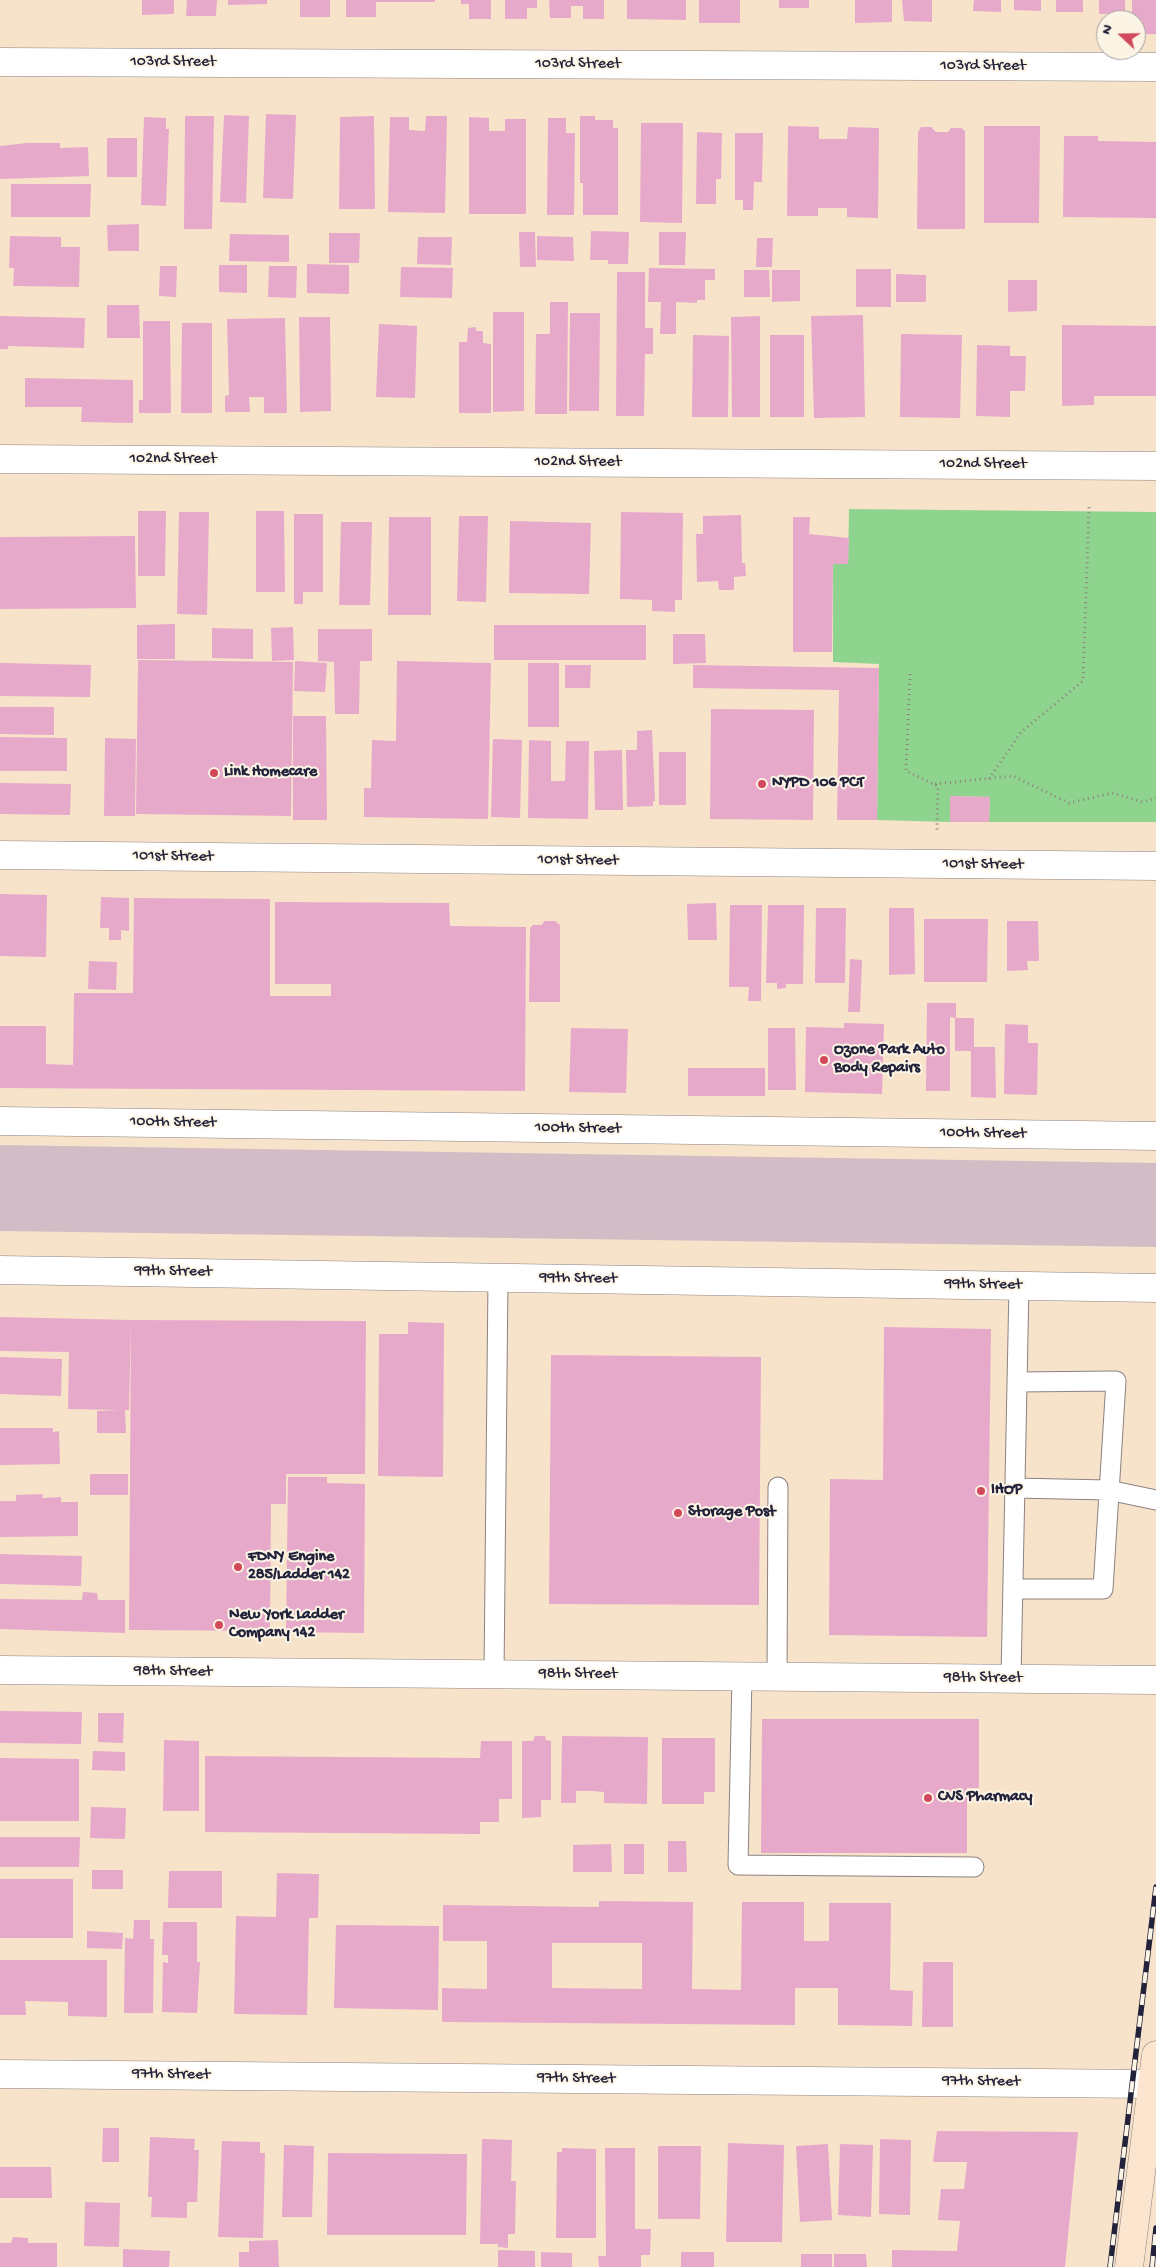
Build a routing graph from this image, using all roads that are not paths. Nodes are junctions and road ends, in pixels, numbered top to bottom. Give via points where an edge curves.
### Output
1 (0, 62) edge
2 (1156, 67) edge
3 (0, 459) edge
4 (1156, 466) edge
5 (0, 855) edge
6 (1156, 866) edge
7 (0, 1121) edge
8 (1156, 1136) edge
9 (0, 1270) edge
10 (498, 1278) junction
11 (1019, 1286) junction
12 (1156, 1288) edge
13 (1017, 1382) junction
14 (778, 1487) dead end
15 (1014, 1488) junction
16 (1108, 1490) junction
17 (1156, 1500) edge
18 (1012, 1589) junction
19 (0, 1670) edge
20 (494, 1675) junction
21 (742, 1677) junction
22 (777, 1677) junction
23 (1010, 1679) junction
24 (1156, 1680) edge
25 (974, 1867) dead end
26 (1156, 2055) edge
27 (0, 2074) edge
28 (1152, 2084) junction
29 (1129, 2267) edge

1 - 2 street, 103rd Street
3 - 4 street, 102nd Street
5 - 6 street, 101st Street
7 - 8 street, 100th Street
9 - 10 street, 99th Street
10 - 11 street, 99th Street
10 - 20 lane
11 - 12 street, 99th Street
11 - 13 lane
13 - 15 lane
13 - 16 lane via 1116,1381
14 - 22 lane
15 - 16 lane
15 - 18 lane
16 - 17 lane
16 - 18 lane via 1103,1589
18 - 23 lane
19 - 20 street, 98th Street
20 - 21 street, 98th Street
21 - 22 street, 98th Street
21 - 25 lane via 738,1865
22 - 23 street, 98th Street
23 - 24 street, 98th Street
26 - 28 street
27 - 28 street, 97th Street
28 - 29 street

